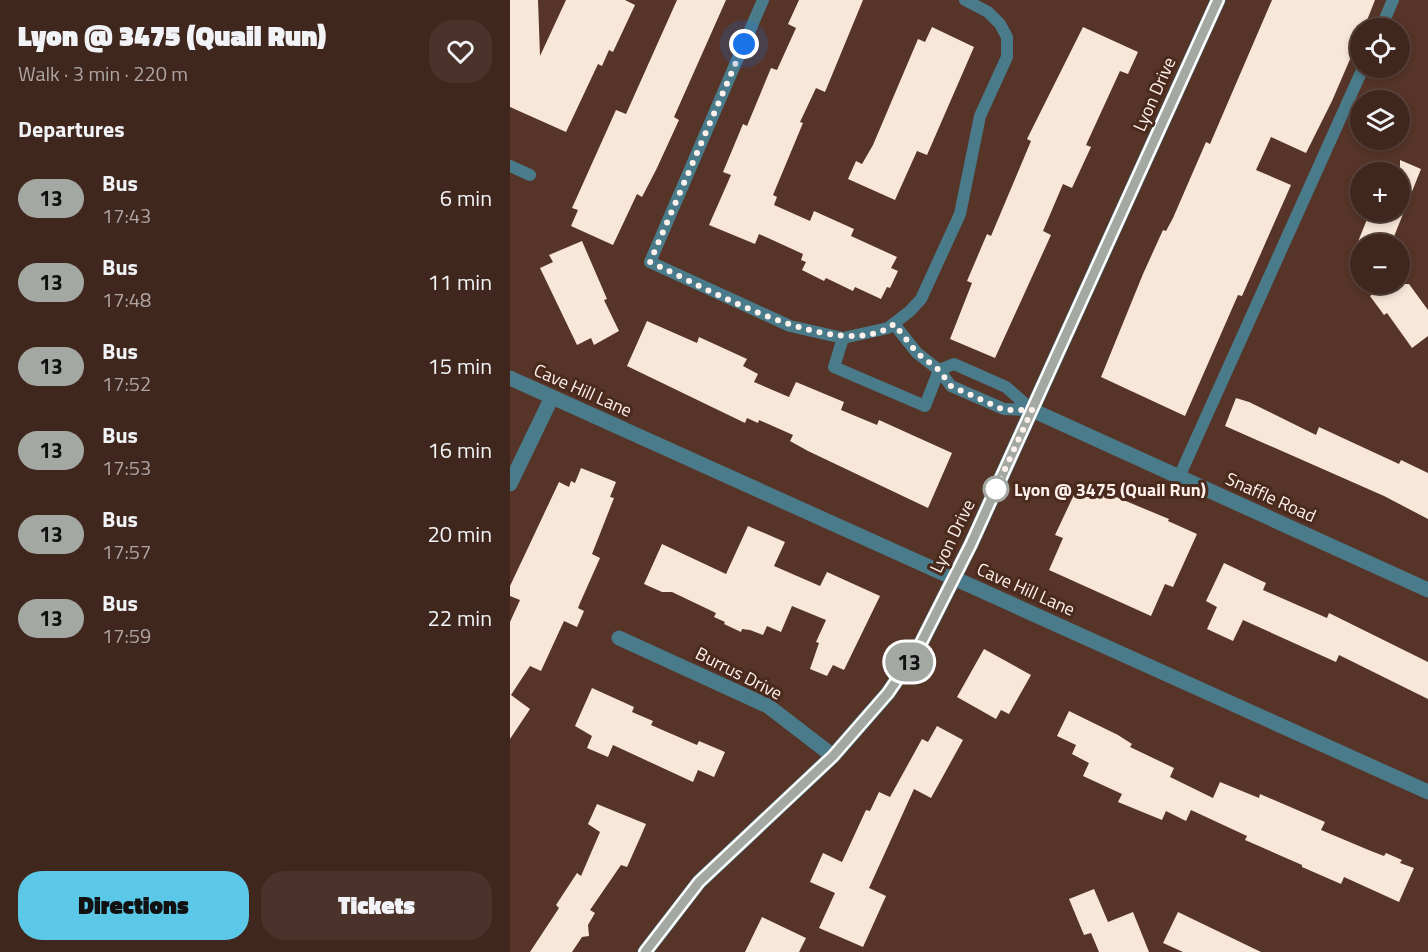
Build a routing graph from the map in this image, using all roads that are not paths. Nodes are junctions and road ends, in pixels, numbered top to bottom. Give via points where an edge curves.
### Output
1 (763, 0) edge
2 (965, 0) edge
3 (1218, 0) edge
4 (1393, 0) edge
5 (1385, 18) edge
6 (1359, 78) edge
7 (510, 166) edge
8 (530, 175) dead end
9 (894, 324) junction
10 (843, 338) junction
11 (939, 370) junction
12 (510, 378) edge
13 (552, 397) junction
14 (1032, 410) junction
15 (1179, 477) junction
16 (510, 484) edge
17 (954, 578) junction
18 (1428, 590) edge
19 (619, 638) dead end
20 (833, 756) junction
21 (1428, 792) edge
22 (645, 952) edge

1 - 10 lane via 650,262 790,326
2 - 9 lane via 988,12 1000,24 1007,37 1007,57 980,116 960,214 921,299
3 - 14 street, Lyon Drive
4 - 5 lane
6 - 15 lane
7 - 8 lane
9 - 10 lane via 871,334
9 - 11 lane via 917,353
10 - 11 lane via 834,367 925,406
11 - 14 lane via 951,386 1004,410
11 - 14 lane via 954,364 1006,387
12 - 13 street, Cave Hill Lane
13 - 16 street
13 - 17 street, Cave Hill Lane
14 - 15 street, Snaffle Road
14 - 17 street, Lyon Drive
15 - 18 street, Snaffle Road
17 - 20 street, Lyon Drive via 918,649 888,693
17 - 21 street, Cave Hill Lane
19 - 20 street, Burrus Drive via 768,706
20 - 22 street, Lyon Drive via 699,882

